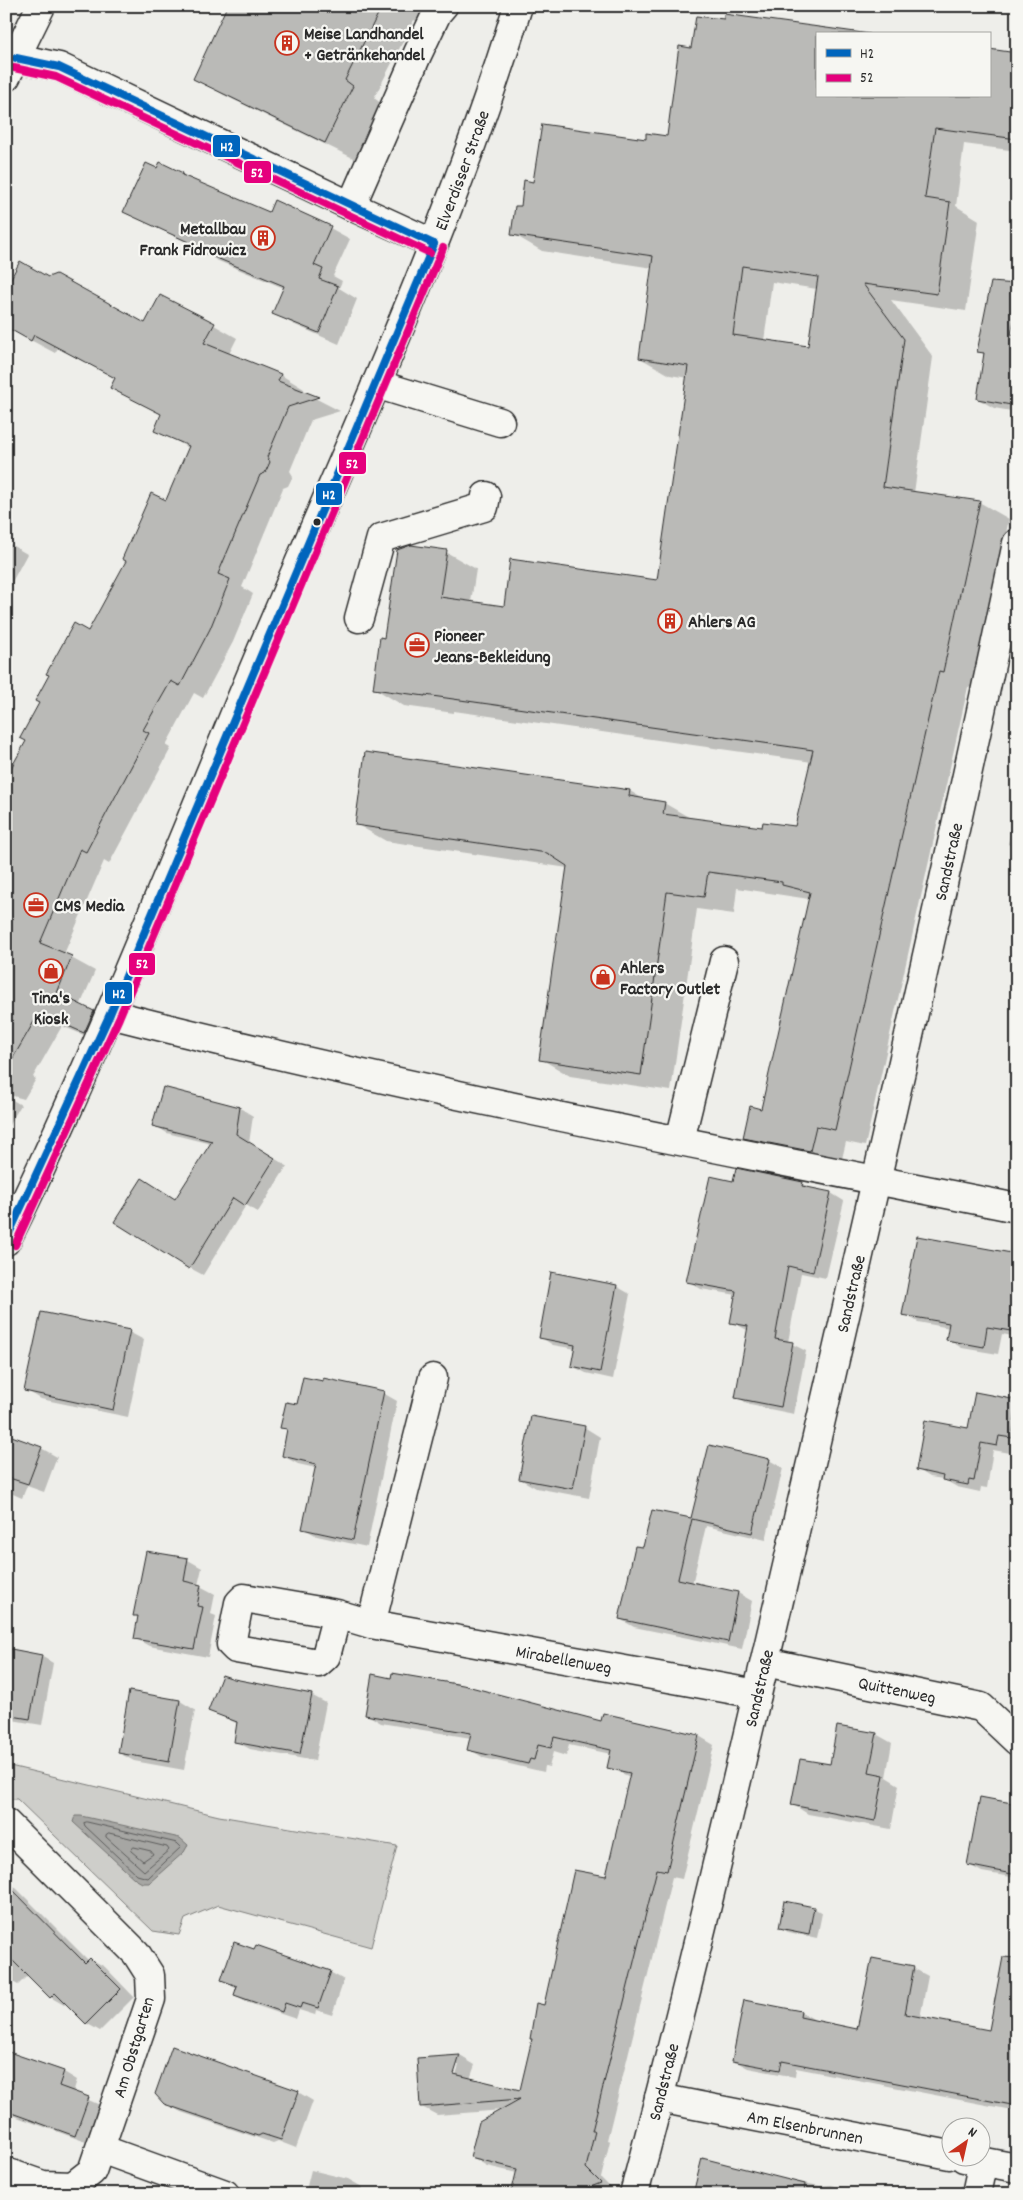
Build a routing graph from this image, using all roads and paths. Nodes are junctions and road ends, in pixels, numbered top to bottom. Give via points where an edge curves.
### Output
1 (41, 6) edge
2 (444, 6) edge
3 (518, 6) edge
4 (9, 63) edge
5 (351, 206) junction
6 (434, 244) junction
7 (376, 384) junction
8 (500, 422) dead end
9 (486, 496) dead end
10 (1017, 542) edge
11 (359, 618) dead end
12 (724, 961) dead end
13 (110, 1014) junction
14 (680, 1140) junction
15 (877, 1180) junction
16 (1017, 1208) edge
17 (6, 1241) edge
18 (433, 1378) dead end
19 (338, 1614) dead end
20 (371, 1624) junction
21 (764, 1662) junction
22 (757, 1694) junction
23 (1017, 1741) edge
24 (6, 1823) edge
25 (659, 2098) junction
26 (101, 2149) junction
27 (940, 2153) edge
28 (990, 2162) edge
29 (975, 2168) edge
30 (1017, 2168) edge
31 (6, 2172) edge
32 (225, 2194) edge
33 (634, 2194) edge
34 (976, 2194) edge

1 - 4 street
2 - 5 street via 437,13
3 - 6 street, Elverdisser Straße via 461,176
4 - 5 street via 59,67
5 - 6 street
6 - 7 street, Elverdisser Straße
7 - 8 street
7 - 13 street, Elverdisser Straße
9 - 11 street via 484,507 381,538
10 - 15 street, Sandstraße
12 - 14 street
13 - 14 street via 452,1094
13 - 17 street, Elverdisser Straße
14 - 15 street
15 - 16 street
15 - 21 street, Sandstraße
18 - 20 street
19 - 20 street, Mirabellenweg
20 - 22 street, Mirabellenweg
21 - 22 street, Sandstraße
21 - 23 street, Quittenweg via 981,1707
22 - 25 street, Sandstraße
24 - 26 street, Am Obstgarten via 136,1953 150,1975 151,1999
25 - 27 street, Am Elsenbrunnen
25 - 33 street, Sandstraße
26 - 31 street, Am Obstgarten via 92,2171 73,2186 43,2185
26 - 32 street
28 - 30 street
29 - 34 street

